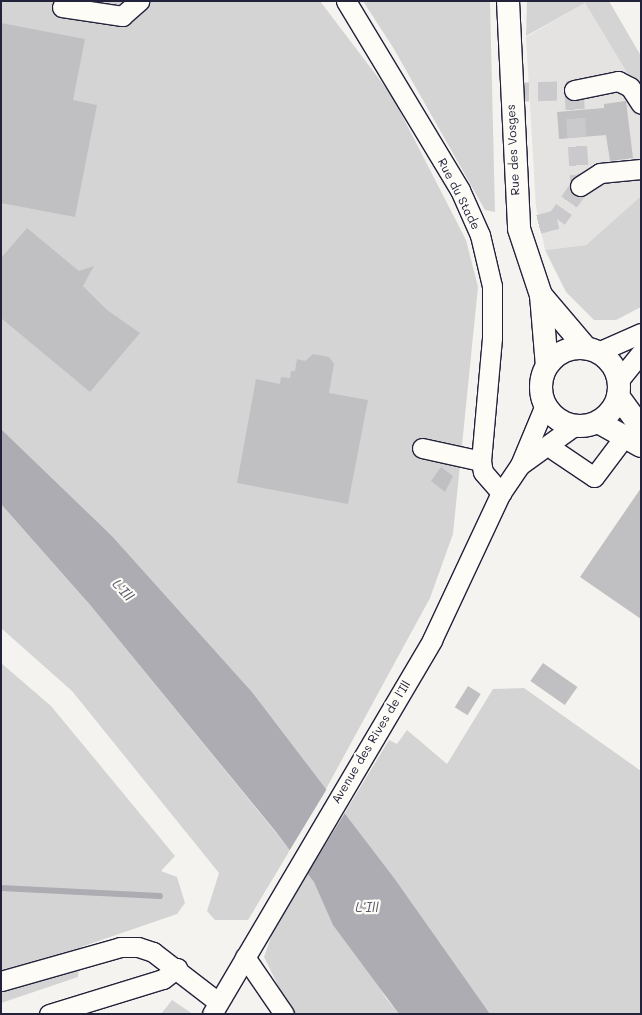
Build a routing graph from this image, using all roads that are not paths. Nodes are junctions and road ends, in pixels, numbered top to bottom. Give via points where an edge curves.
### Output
1 (139, 1) edge
2 (346, 1) edge
3 (508, 1) edge
4 (62, 7) dead end
5 (574, 90) dead end
6 (641, 104) edge
7 (641, 169) edge
8 (580, 186) dead end
9 (541, 295) junction
10 (641, 333) edge
11 (592, 350) junction
12 (641, 353) edge
13 (547, 366) junction
14 (618, 388) junction
15 (545, 405) junction
16 (598, 422) junction
17 (574, 426) junction
18 (641, 428) edge
19 (618, 445) dead end
20 (641, 446) edge
21 (422, 448) dead end
22 (554, 450) dead end
23 (481, 461) junction
24 (520, 465) junction
25 (501, 493) junction
26 (245, 957) junction
27 (177, 968) junction
28 (1, 981) edge
29 (215, 1008) edge
30 (49, 1014) edge
31 (284, 1014) edge

1 - 4 street via 122,16
2 - 23 street, Rue du Stade via 460,190 480,235 492,286
3 - 9 main road, Rue des Vosges via 519,230
5 - 6 street via 618,81 630,87
7 - 8 street via 600,173
9 - 11 main road, Rue des Vosges
9 - 13 main road, Rue des Vosges
10 - 11 street
11 - 13 main road via 564,351
11 - 14 main road, Rue des Vosges via 615,368
12 - 14 street
13 - 15 main road, Rue des Vosges via 542,378
14 - 16 main road via 614,406
14 - 18 main road, Rue des Vosges
15 - 17 main road via 552,415
15 - 24 street, Avenue des Rives de l'Ill
16 - 17 main road
16 - 20 main road
17 - 24 street, Avenue des Rives de l'Ill
19 - 22 street via 594,477
21 - 23 street
23 - 25 street via 483,472
24 - 25 street, Avenue des Rives de l'Ill
25 - 26 street, Avenue des Rives de l'Ill via 432,640
26 - 29 street, Avenue des Rives de l'Ill
26 - 31 street
27 - 28 street via 153,952 120,947
27 - 29 street
27 - 30 street via 162,980

